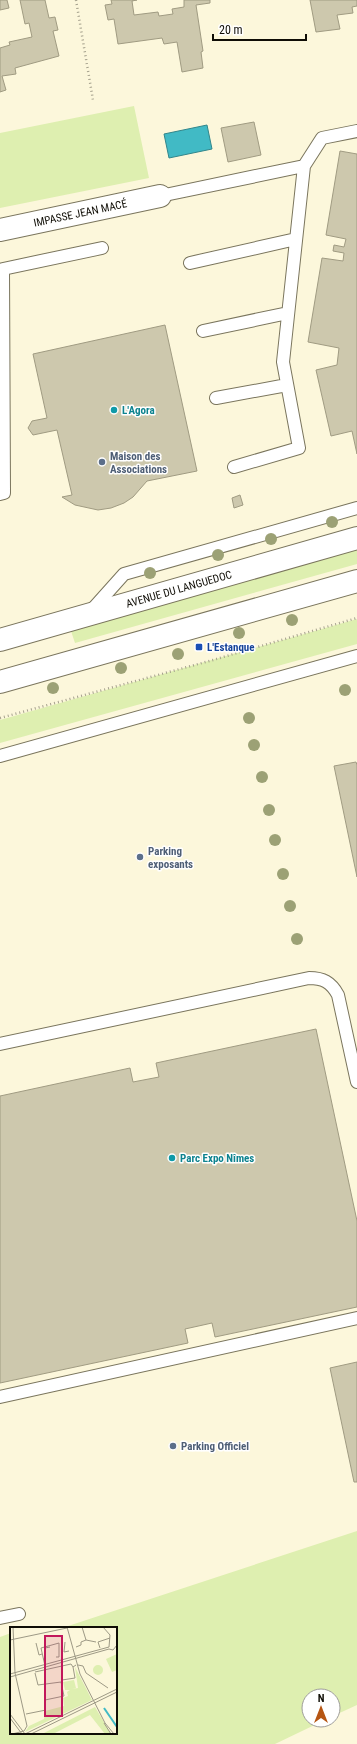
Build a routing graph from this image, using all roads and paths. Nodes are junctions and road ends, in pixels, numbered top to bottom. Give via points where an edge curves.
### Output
1 (76, 0) edge
2 (93, 100) dead end
3 (357, 131) edge
4 (304, 166) junction
5 (160, 196) joint
6 (0, 230) edge
7 (296, 239) junction
8 (102, 248) dead end
9 (190, 263) dead end
10 (288, 314) junction
11 (203, 332) dead end
12 (287, 385) junction
13 (216, 398) dead end
14 (234, 467) dead end
15 (0, 494) edge
16 (357, 508) edge
17 (357, 538) edge
18 (357, 581) edge
19 (86, 616) junction
20 (357, 618) edge
21 (0, 640) edge
22 (357, 656) edge
23 (0, 682) edge
24 (0, 718) edge
25 (0, 756) edge
26 (0, 1044) edge
27 (357, 1082) edge
28 (357, 1318) edge
29 (0, 1397) edge
30 (19, 1614) dead end
31 (0, 1618) edge

1 - 2 path
3 - 4 lane via 322,138
4 - 5 lane
4 - 7 lane
5 - 6 street, IMPASSE JEAN MACÉ
7 - 9 lane
7 - 10 lane
8 - 15 lane via 3,269 4,493
10 - 11 lane
10 - 12 lane via 283,362
12 - 13 lane
12 - 14 lane via 299,448
16 - 19 lane via 124,574
17 - 19 street, AVENUE DU LANGUEDOC
18 - 23 street
19 - 21 street, AVENUE DU LANGUEDOC
20 - 24 path
22 - 25 lane
26 - 27 lane via 309,978 321,978 332,985 338,995
28 - 29 lane
30 - 31 lane

